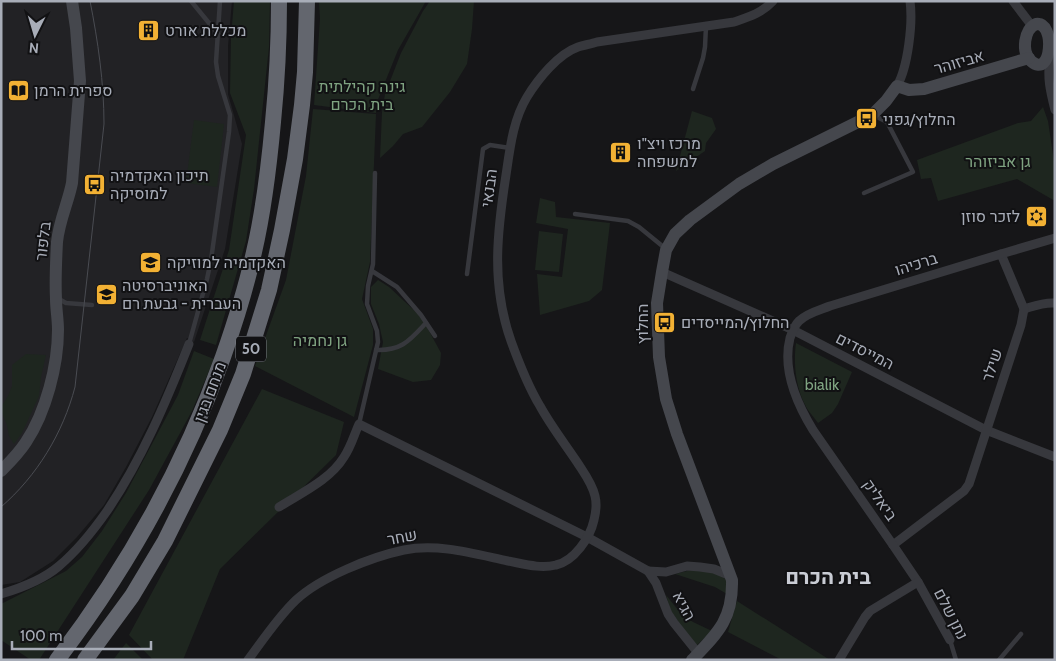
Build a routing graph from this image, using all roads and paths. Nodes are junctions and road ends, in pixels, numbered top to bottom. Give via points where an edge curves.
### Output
1 (72, 1) edge
2 (191, 1) edge
3 (220, 1) edge
4 (279, 1) edge
5 (307, 1) edge
6 (773, 1) edge
7 (910, 1) edge
8 (1013, 1) edge
9 (1055, 20) edge
10 (1037, 25) junction
11 (706, 26) junction
12 (218, 34) junction
13 (1054, 44) edge
14 (1050, 58) junction
15 (1034, 61) junction
16 (1048, 83) junction
17 (897, 86) junction
18 (693, 89) dead end
19 (1055, 110) edge
20 (872, 115) junction
21 (510, 148) junction
22 (375, 173) dead end
23 (864, 193) dead end
24 (575, 214) dead end
25 (1055, 238) edge
26 (666, 250) junction
27 (1001, 254) junction
28 (372, 271) junction
29 (662, 272) junction
30 (467, 274) dead end
31 (1055, 303) edge
32 (92, 305) dead end
33 (61, 307) junction
34 (1024, 309) junction
35 (426, 323) junction
36 (793, 330) junction
37 (435, 336) dead end
38 (189, 344) joint
39 (376, 350) junction
40 (359, 424) junction
41 (986, 430) junction
42 (1055, 457) edge
43 (1, 471) edge
44 (279, 507) dead end
45 (587, 537) junction
46 (893, 545) junction
47 (648, 570) junction
48 (731, 576) junction
49 (918, 582) junction
50 (1, 594) edge
51 (1021, 634) dead end
52 (950, 640) joint
53 (695, 656) edge
54 (57, 660) edge
55 (85, 660) edge
56 (248, 660) edge
57 (840, 660) edge
58 (956, 660) edge
59 (999, 660) edge

1 - 33 street, בלפור via 79,94 72,183 59,226 55,294
2 - 12 lane
3 - 12 lane
4 - 54 highway, מנחם בגין / 50 via 276,92 265,195 245,291 226,350 196,429 165,492 100,602
5 - 55 highway, מנחם בגין / 50 via 305,72 296,158 269,290 243,374 220,430 165,541 132,596
6 - 11 street, הבנאי via 754,15
7 - 17 street via 911,26 901,80
8 - 10 street
9 - 10 street
10 - 13 street via 1049,29
10 - 15 street via 1029,29 1026,40
11 - 18 lane via 705,47
11 - 21 street, הבנאי via 597,42 564,55 527,97 516,120
12 - 38 lane via 218,76 230,115 211,260
13 - 14 street
14 - 15 street via 1046,62
14 - 16 street
15 - 16 street
15 - 17 street, אביזוהר via 924,89 910,90
16 - 19 street
17 - 20 street, החלוץ
20 - 23 lane via 887,122 913,172
20 - 26 street, החלוץ via 739,184 685,224
21 - 30 lane via 490,145 483,150
21 - 45 street, הבנאי via 499,220 497,260 504,318 518,359 541,408 592,485 596,511
22 - 28 lane
24 - 26 lane via 628,221
25 - 27 street, ברכיהו
26 - 29 street, החלוץ
27 - 34 street
27 - 36 street, ברכיהו via 830,306 805,316
28 - 35 lane via 397,287
28 - 39 lane via 367,304 378,331
29 - 36 street, המייסדים
29 - 48 street, החלוץ via 658,303 659,357 666,399
31 - 34 street
32 - 33 lane
33 - 43 street, בלפור via 49,390 26,442
34 - 41 street, שילר
35 - 37 lane
35 - 39 lane via 399,347 388,351
36 - 41 street, המייסדים
36 - 46 street, ביאליק via 787,356 796,397 804,416
38 - 50 street via 149,438 98,524 58,567 26,585
39 - 40 lane
40 - 44 street via 336,467
40 - 45 street, הגיא
41 - 42 street, המייסדים
41 - 46 street, שילר via 964,492
45 - 47 street, הגיא
45 - 56 street, שחר via 571,558 551,566 434,547 378,557 308,590 287,609
46 - 49 street, ביאליק
47 - 48 street, הגיא via 666,572 700,566
47 - 53 street, הגיא via 668,614
48 - 53 street, החלוץ via 731,604 725,622
49 - 52 street, נתן שלם
49 - 57 street via 870,611
51 - 59 lane
52 - 58 lane, נתן שלם

